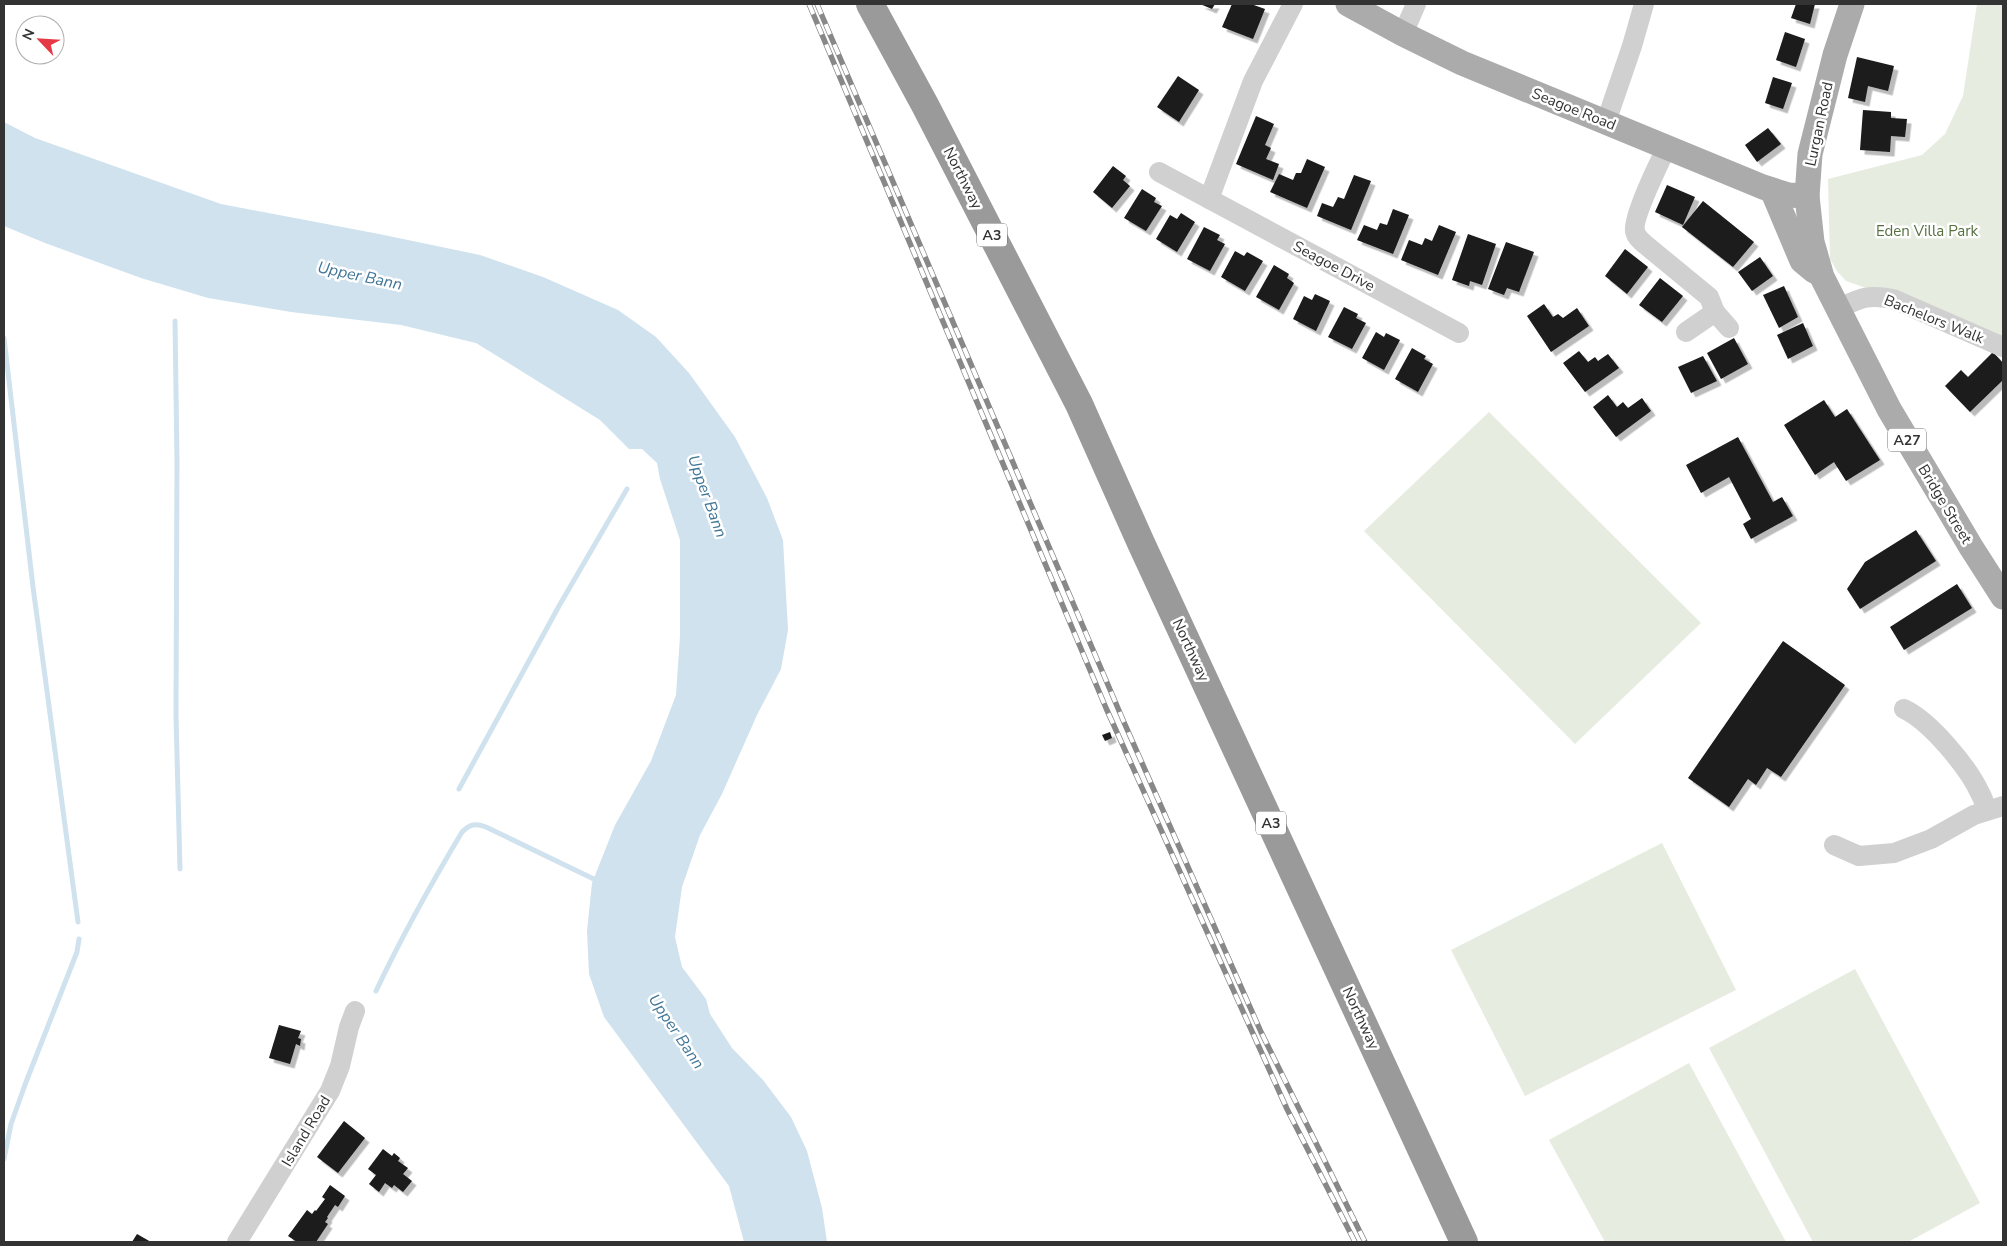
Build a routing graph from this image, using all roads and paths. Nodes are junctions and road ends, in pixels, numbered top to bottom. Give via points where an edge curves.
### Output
1 (870, 4) edge
2 (877, 4) edge
3 (892, 4) edge
4 (1293, 4) edge
5 (1348, 4) edge
6 (1416, 4) edge
7 (1644, 4) edge
8 (1852, 4) edge
9 (1403, 34) junction
10 (890, 42) junction
11 (904, 66) junction
12 (1606, 122) junction
13 (1667, 147) junction
14 (1160, 172) dead end
15 (1772, 190) junction
16 (1807, 196) junction
17 (1209, 199) junction
18 (1822, 277) junction
19 (1837, 309) junction
20 (1715, 312) junction
21 (1729, 328) dead end
22 (1686, 332) dead end
23 (1459, 333) dead end
24 (2003, 347) edge
25 (2003, 597) edge
26 (1904, 709) dead end
27 (1995, 809) edge
28 (1834, 845) dead end
29 (355, 1011) dead end
30 (237, 1242) edge
31 (1464, 1242) edge

1 - 10 highway, Northway / A3
2 - 10 highway
3 - 11 highway, Northway / A3
4 - 17 street via 1253,81
5 - 9 main road, Seagoe Road
6 - 9 street
7 - 12 street
8 - 16 main road, Lurgan Road / A27 via 1835,55 1810,154
9 - 12 main road, Seagoe Road via 1462,63
10 - 11 highway, Northway / A3
11 - 31 highway, Northway / A3 via 1079,404
12 - 13 main road, Seagoe Road
13 - 15 main road, Seagoe Road
13 - 20 street via 1637,215 1635,230 1638,238 1709,297
14 - 17 street, Seagoe Drive
15 - 16 main road, Seagoe Road
15 - 18 main road via 1802,262
16 - 18 main road, Lurgan Road / A27 via 1812,242
17 - 23 street, Seagoe Drive
18 - 19 main road, Bridge Street / A27
19 - 24 street, Bachelors Walk via 1863,297 1893,299
19 - 25 main road, Bridge Street / A27 via 1900,429
20 - 21 street
20 - 22 street
26 - 27 street via 1928,727
27 - 28 street via 1974,815 1931,840 1894,853 1859,856
29 - 30 street, Island Road via 330,1091

